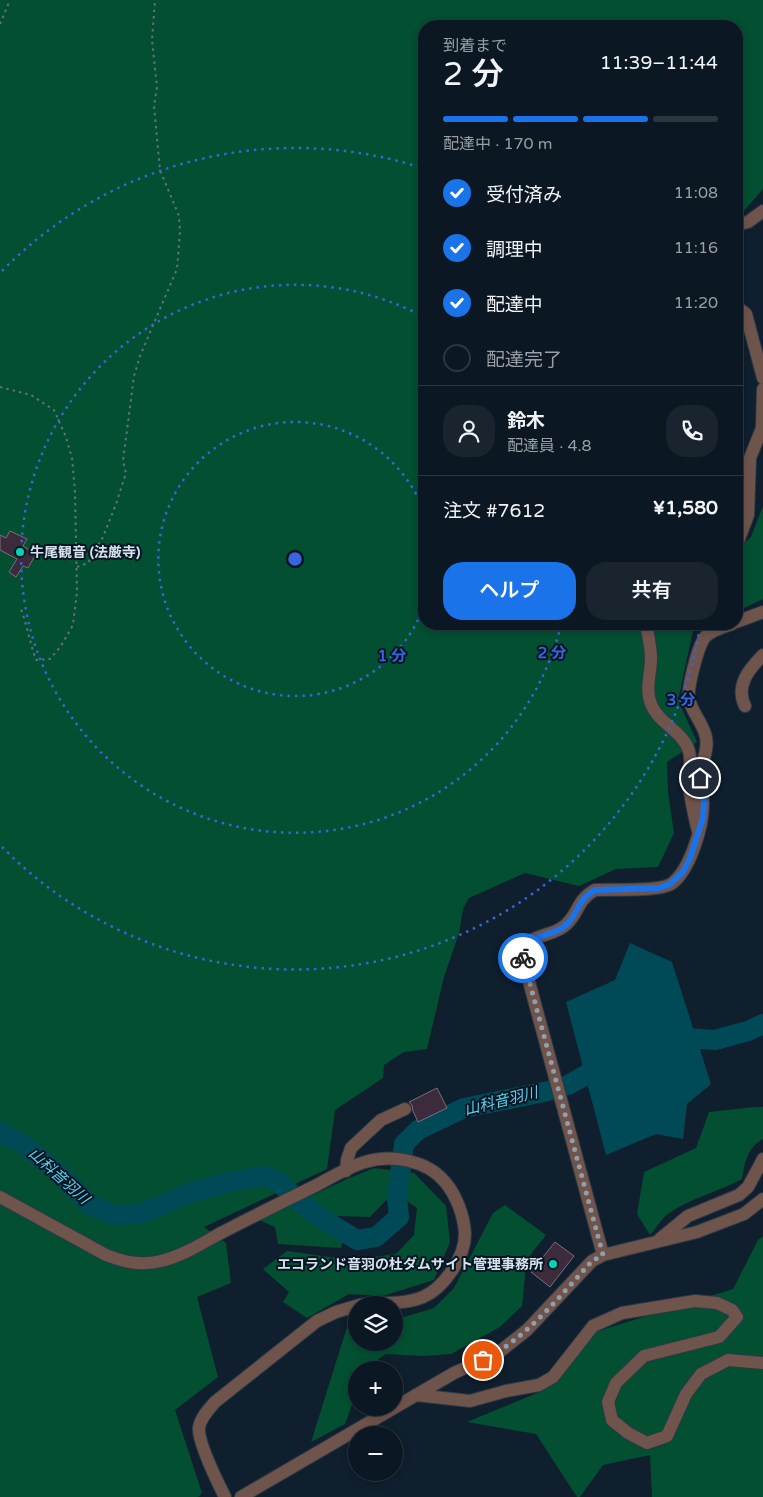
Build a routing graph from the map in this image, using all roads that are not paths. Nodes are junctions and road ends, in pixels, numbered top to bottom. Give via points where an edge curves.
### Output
1 (763, 211) edge
2 (743, 223) edge
3 (743, 312) edge
4 (763, 378) edge
5 (763, 389) edge
6 (743, 528) edge
7 (763, 612) edge
8 (743, 619) edge
9 (647, 630) edge
10 (715, 630) edge
11 (763, 655) edge
12 (745, 706) dead end
13 (698, 831) junction
14 (405, 1109) dead end
15 (763, 1159) edge
16 (340, 1173) junction
17 (0, 1197) edge
18 (763, 1199) edge
19 (658, 1240) junction
20 (603, 1255) junction
21 (403, 1301) edge
22 (348, 1308) edge
23 (763, 1363) edge
24 (416, 1395) junction
25 (225, 1497) edge
26 (241, 1497) edge

1 - 2 lane
3 - 4 lane
5 - 6 lane via 762,428 750,458 748,515
7 - 8 lane
9 - 13 lane via 651,657 648,693 655,712 688,750 692,806
10 - 13 lane via 705,637 701,646 688,691 707,746 700,778 703,818
11 - 12 lane via 744,679 741,699
13 - 20 lane via 683,872 670,884 659,888 595,890 580,901 574,915 562,929 529,941 521,952
14 - 16 lane via 381,1120 351,1148
15 - 19 lane via 748,1187 738,1195 688,1216
16 - 17 lane via 177,1256 143,1263 125,1262 106,1254
16 - 21 lane via 365,1162 407,1160 427,1167 444,1180 455,1195 465,1234 459,1257 447,1278 434,1291
18 - 19 lane via 744,1214 697,1232
19 - 20 lane
20 - 24 lane via 592,1261 527,1330 498,1353
22 - 25 lane via 317,1321 204,1414 199,1428 202,1444
23 - 24 lane via 728,1360 701,1374 686,1394 667,1436 648,1443 628,1434 612,1420 608,1402 616,1382 644,1356 719,1337 737,1317 732,1310 718,1303 695,1301 622,1314 593,1326 554,1377 539,1385 506,1390 470,1401
24 - 26 lane

